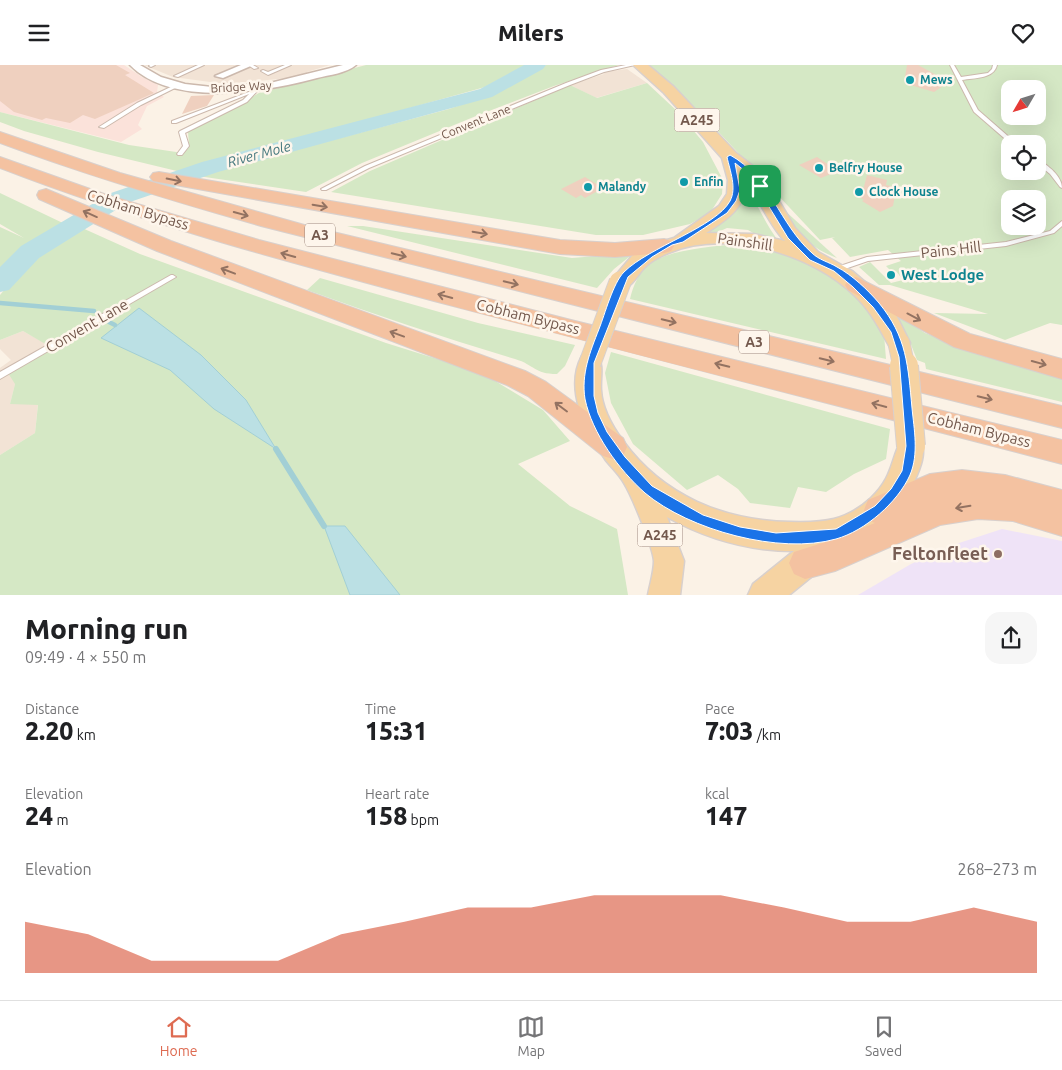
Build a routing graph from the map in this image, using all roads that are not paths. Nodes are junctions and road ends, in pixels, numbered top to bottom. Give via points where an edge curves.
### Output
1 (134, 65) edge
2 (202, 65) edge
3 (226, 65) edge
4 (289, 65) edge
5 (352, 65) edge
6 (633, 65) edge
7 (640, 65) edge
8 (952, 65) edge
9 (995, 65) edge
10 (252, 66) edge
11 (236, 70) junction
12 (263, 71) dead end
13 (176, 76) dead end
14 (220, 76) dead end
15 (959, 79) junction
16 (179, 85) junction
17 (256, 89) junction
18 (174, 122) dead end
19 (102, 127) dead end
20 (1004, 135) edge
21 (0, 137) edge
22 (180, 154) dead end
23 (730, 157) junction
24 (0, 162) edge
25 (1046, 168) edge
26 (104, 169) junction
27 (0, 176) edge
28 (1062, 186) edge
29 (324, 189) dead end
30 (57, 192) junction
31 (237, 192) joint
32 (1062, 223) edge
33 (673, 243) junction
34 (812, 258) junction
35 (836, 269) junction
36 (173, 277) dead end
37 (856, 285) junction
38 (1062, 369) edge
39 (0, 376) edge
40 (1062, 417) edge
41 (613, 447) junction
42 (1062, 452) edge
43 (636, 478) junction
44 (1062, 504) edge
45 (879, 510) junction
46 (1062, 521) edge
47 (837, 534) junction
48 (805, 563) junction
49 (664, 595) edge
50 (764, 595) edge

1 - 16 street, Bridge Way via 158,79
2 - 13 lane
3 - 11 street
4 - 12 lane via 268,74
5 - 17 street, Bridge Way
6 - 29 lane, Convent Lane via 603,71 568,84 367,167
7 - 23 main road, A245 via 669,91
8 - 15 lane
9 - 15 lane via 989,74
10 - 11 street
11 - 14 street
15 - 20 lane via 976,111
16 - 17 street, Bridge Way
16 - 19 lane
17 - 18 lane
17 - 22 lane via 245,101 182,132 186,146
21 - 26 highway, Cobham Bypass / A3
23 - 33 main road, A245 via 737,184 733,201 720,217
23 - 34 main road, A245 via 755,180 787,232
24 - 30 highway, Cobham Bypass / A3
25 - 28 lane
26 -> 31 highway
26 -> 40 highway, Cobham Bypass / A3 via 194,202
27 - 30 highway
41 -> 30 highway via 560,406 516,378 132,233
42 -> 30 highway, Cobham Bypass / A3 via 493,309
31 -> 33 highway via 560,247 615,249
32 - 35 lane, Pains Hill via 1052,232 1006,244 867,259
33 - 34 main road, Painshill via 709,238 742,239
33 - 41 main road, Painshill, bridge via 635,266 620,282 590,363 589,396 594,413
34 - 35 main road, Painshill
35 - 37 main road, Painshill
36 - 39 lane, Convent Lane
37 -> 38 highway via 963,341
37 - 45 main road, Painshill, bridge via 888,321 899,343 905,372 911,446 901,483
41 - 43 main road, Painshill
43 - 47 main road, Painshill via 691,515 740,532 776,538
43 - 49 main road, A245 via 669,561
44 - 45 highway via 1007,489 948,484 924,490
45 - 47 main road, Painshill
46 -> 48 highway via 1013,507 978,505 938,511 835,555
47 - 48 main road
48 - 50 main road

